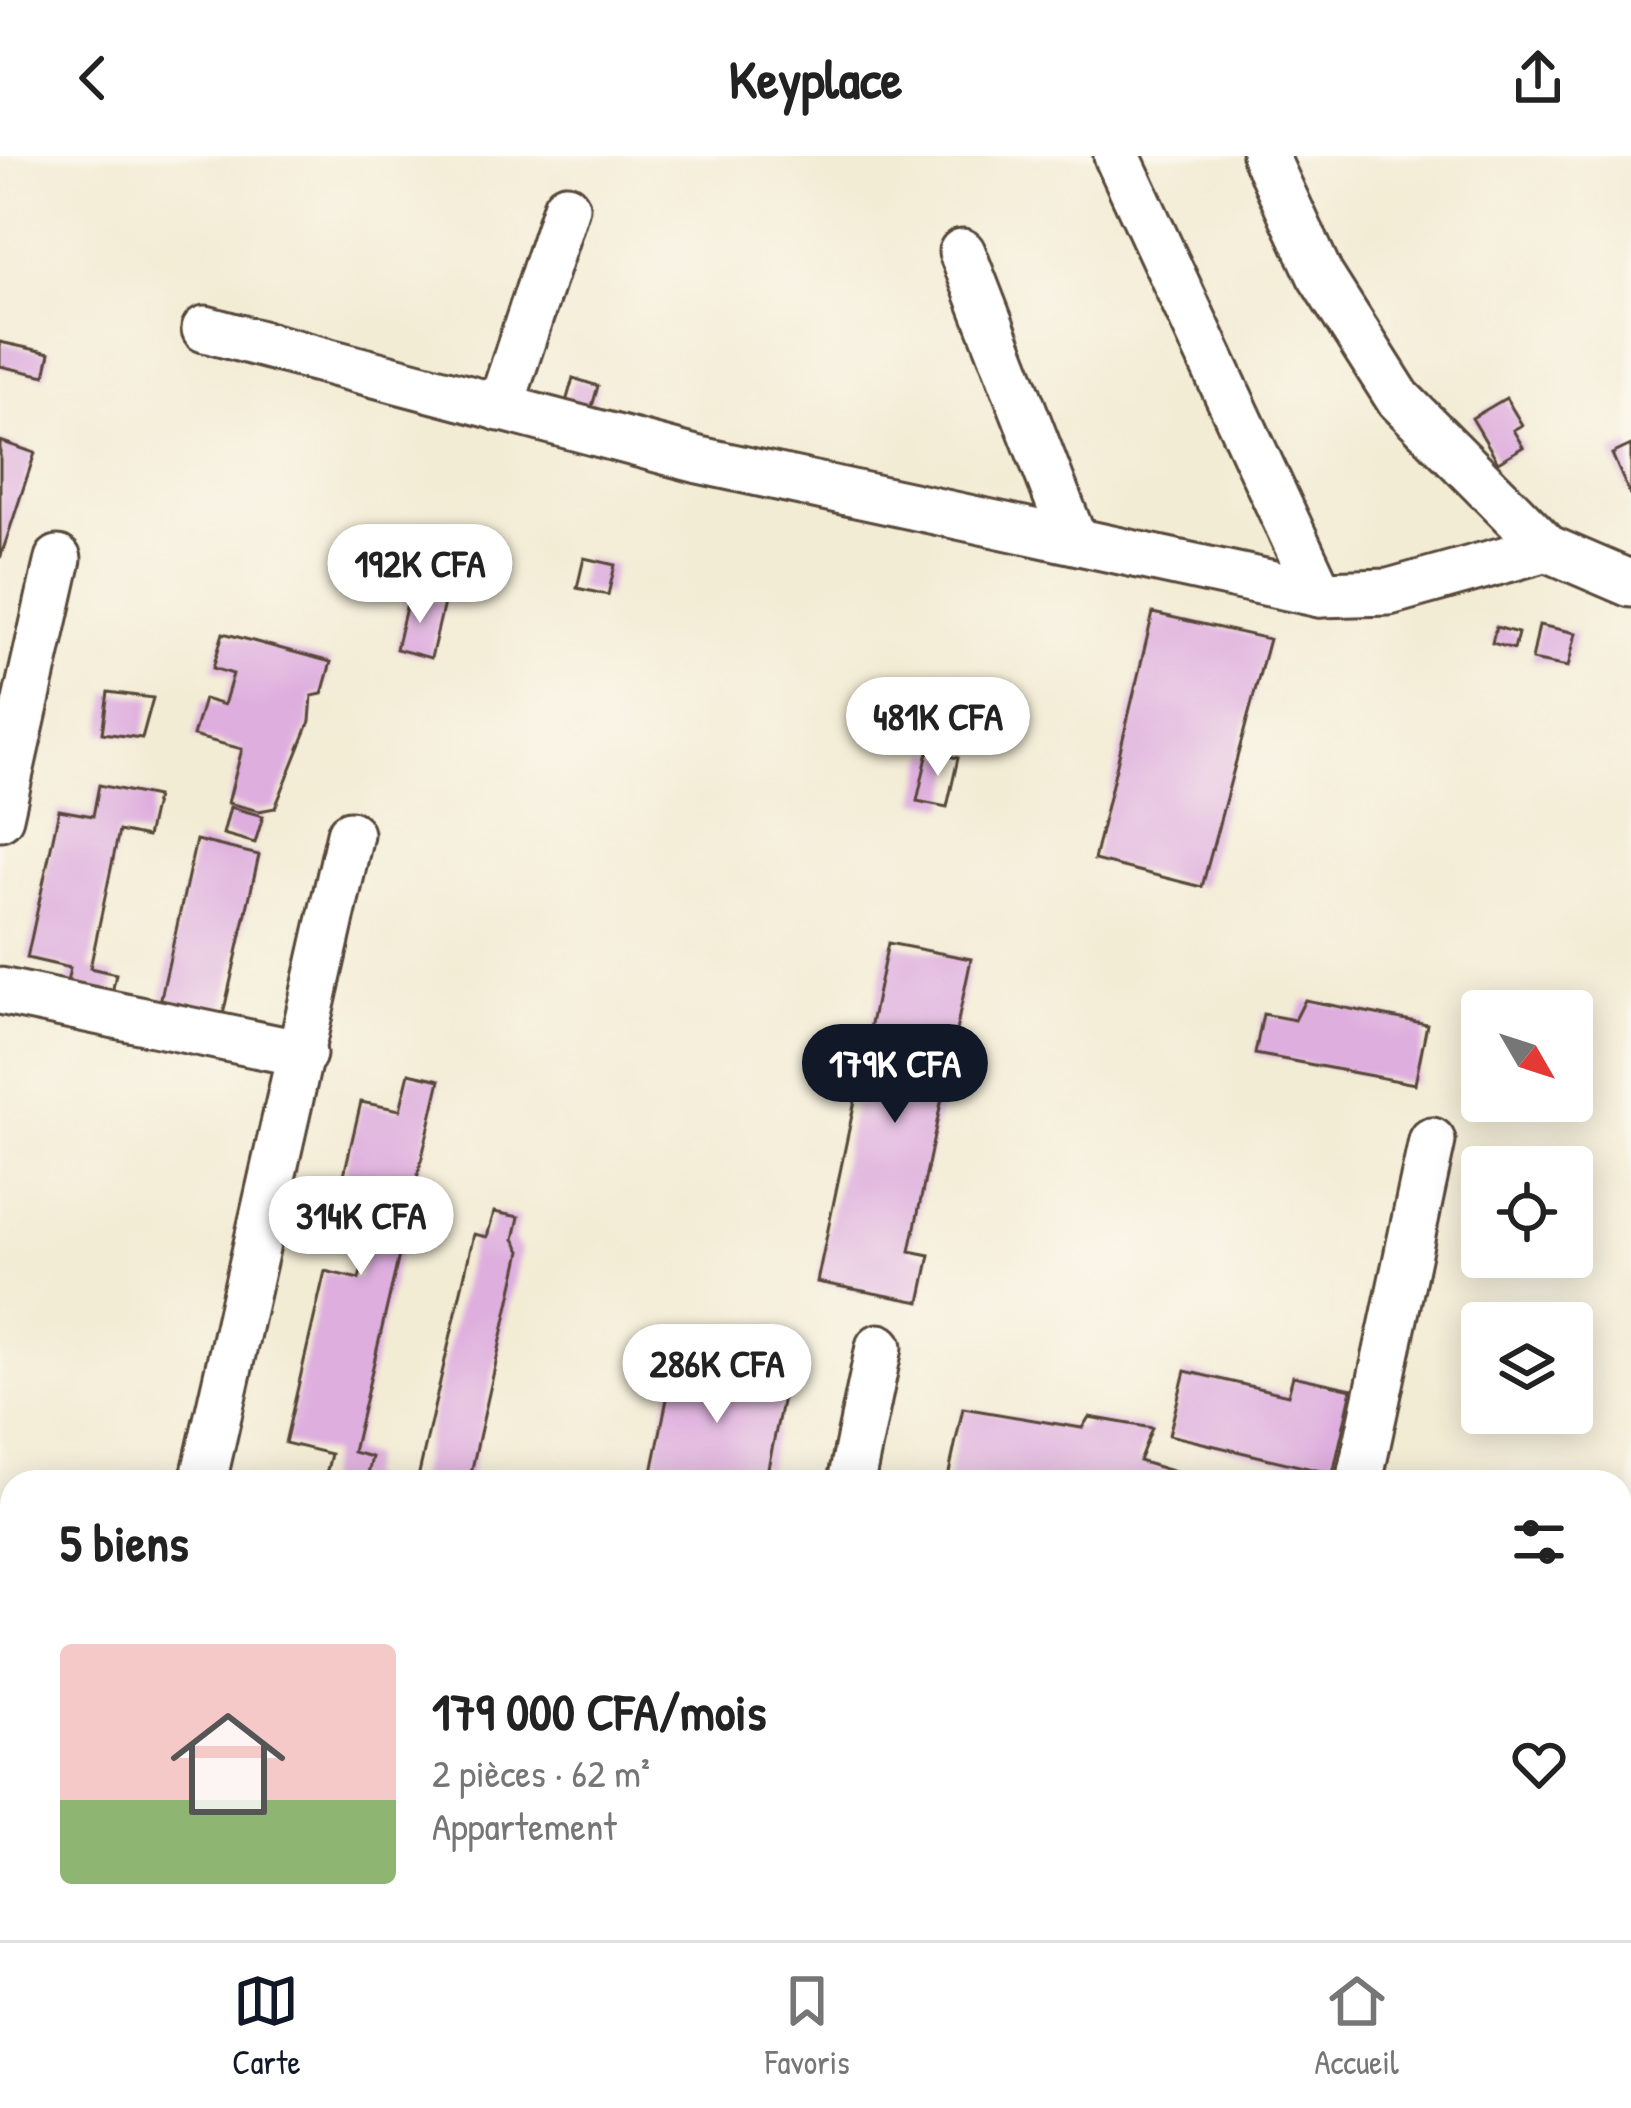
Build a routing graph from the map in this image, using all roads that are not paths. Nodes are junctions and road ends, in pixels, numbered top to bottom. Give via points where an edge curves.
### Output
1 (1117, 156) edge
2 (1264, 156) edge
3 (566, 207) dead end
4 (962, 252) dead end
5 (205, 328) dead end
6 (500, 408) junction
7 (1073, 538) junction
8 (1547, 548) junction
9 (58, 559) dead end
10 (1631, 584) edge
11 (1320, 594) junction
12 (0, 817) edge
13 (350, 834) dead end
14 (0, 991) edge
15 (303, 1054) junction
16 (1432, 1141) dead end
17 (879, 1347) dead end
18 (206, 1470) edge
19 (853, 1470) edge
20 (1362, 1470) edge

1 - 11 street
2 - 8 street via 1319,275 1397,398
3 - 6 street
4 - 7 street
5 - 6 street
6 - 7 street via 699,460
7 - 11 street
8 - 10 street
8 - 11 street via 1389,592
9 - 12 street
13 - 15 street
14 - 15 street
15 - 18 street
16 - 20 street
17 - 19 street

